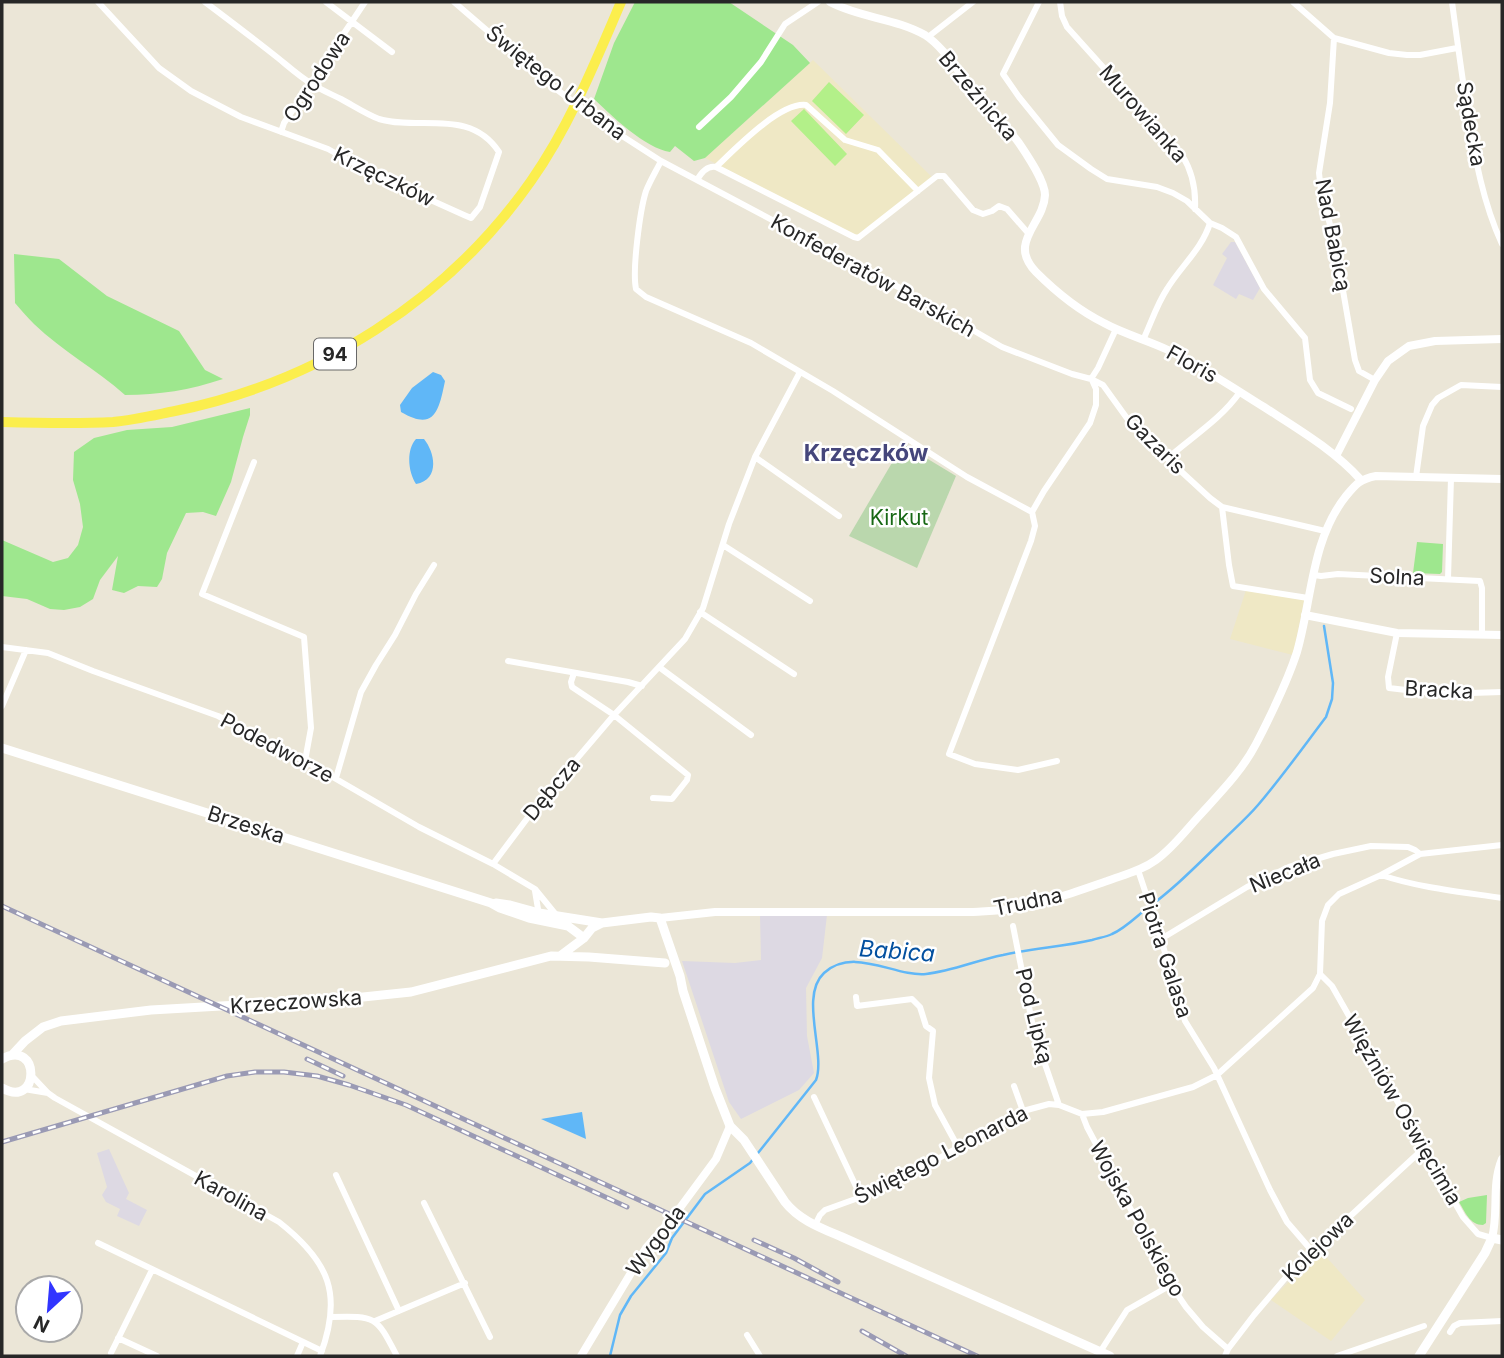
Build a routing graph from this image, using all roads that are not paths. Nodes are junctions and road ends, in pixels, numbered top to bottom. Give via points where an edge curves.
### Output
1 (99, 2) edge
2 (205, 2) edge
3 (326, 2) edge
4 (365, 2) edge
5 (454, 2) edge
6 (621, 2) edge
7 (818, 2) edge
8 (830, 2) edge
9 (974, 2) edge
10 (1039, 2) edge
11 (1060, 2) edge
12 (1293, 2) edge
13 (1452, 2) edge
14 (352, 23) junction
15 (928, 37) junction
16 (1334, 38) junction
17 (1457, 48) junction
18 (392, 52) dead end
19 (311, 83) junction
20 (699, 127) dead end
21 (281, 132) junction
22 (661, 161) junction
23 (716, 167) junction
24 (697, 180) junction
25 (918, 191) junction
26 (1195, 209) junction
27 (1210, 223) junction
28 (1028, 233) junction
29 (1502, 244) edge
30 (1025, 252) joint
31 (1116, 329) junction
32 (1502, 339) edge
33 (1143, 340) junction
34 (800, 372) junction
35 (1091, 379) junction
36 (1375, 380) junction
37 (1502, 387) edge
38 (1240, 392) junction
39 (1351, 410) dead end
40 (2, 422) edge
41 (1336, 456) junction
42 (755, 457) junction
43 (1168, 458) junction
44 (254, 462) dead end
45 (1416, 477) junction
46 (1451, 478) junction
47 (1502, 479) edge
48 (1361, 480) junction
49 (1222, 507) junction
50 (1032, 512) junction
51 (839, 516) dead end
52 (1325, 531) junction
53 (723, 545) junction
54 (434, 565) dead end
55 (1314, 575) junction
56 (1448, 579) junction
57 (1308, 598) junction
58 (810, 601) dead end
59 (700, 612) junction
60 (1305, 615) junction
61 (1397, 633) junction
62 (1482, 635) junction
63 (1502, 635) edge
64 (2, 647) edge
65 (26, 650) junction
66 (508, 661) dead end
67 (659, 667) junction
68 (574, 673) junction
69 (794, 674) dead end
70 (642, 686) junction
71 (1502, 692) edge
72 (2, 706) edge
73 (614, 715) junction
74 (751, 735) dead end
75 (2, 748) edge
76 (305, 761) junction
77 (1057, 761) dead end
78 (336, 778) junction
79 (653, 798) dead end
80 (1502, 845) edge
81 (1420, 853) junction
82 (493, 864) junction
83 (1138, 870) junction
84 (1381, 875) junction
85 (535, 889) junction
86 (1502, 898) edge
87 (556, 916) junction
88 (540, 917) junction
89 (660, 918) junction
90 (602, 923) junction
91 (1013, 926) dead end
92 (583, 938) junction
93 (1161, 939) junction
94 (672, 954) junction
95 (560, 956) junction
96 (594, 957) junction
97 (665, 963) junction
98 (1320, 974) junction
99 (683, 990) junction
100 (856, 998) dead end
101 (32, 1037) junction
102 (12, 1055) junction
103 (2, 1059) edge
104 (27, 1061) junction
105 (1217, 1075) junction
106 (32, 1076) junction
107 (1014, 1086) dead end
108 (2, 1088) edge
109 (24, 1089) junction
110 (48, 1093) junction
111 (814, 1097) dead end
112 (1059, 1105) junction
113 (1023, 1111) junction
114 (1082, 1114) junction
115 (730, 1126) junction
116 (958, 1147) junction
117 (1424, 1148) junction
118 (1502, 1159) edge
119 (336, 1175) dead end
120 (861, 1197) junction
121 (424, 1203) dead end
122 (815, 1225) junction
123 (1497, 1239) edge
124 (98, 1243) dead end
125 (1312, 1251) junction
126 (152, 1270) junction
127 (465, 1283) junction
128 (1171, 1285) junction
129 (399, 1311) junction
130 (331, 1317) junction
131 (375, 1321) junction
132 (1502, 1321) edge
133 (1424, 1325) dead end
134 (1450, 1332) dead end
135 (747, 1335) dead end
136 (490, 1337) dead end
137 (118, 1338) junction
138 (303, 1342) junction
139 (1228, 1349) junction
140 (1100, 1352) junction
141 (111, 1353) dead end
142 (321, 1354) edge
143 (157, 1356) edge
144 (297, 1356) edge
145 (397, 1356) edge
146 (581, 1356) edge
147 (760, 1356) edge
148 (1110, 1356) edge
149 (1225, 1356) edge
150 (1337, 1356) edge
151 (1419, 1356) edge

1 - 21 street, Krzęczków via 177,82 241,117
2 - 19 street
3 - 14 street, Ogrodowa
4 - 14 street, Ogrodowa
5 - 22 street, Świętego Urbana via 548,83
6 - 40 main road, 94 via 562,130 531,181 445,278 378,330 302,371 212,404 114,422
7 - 20 street via 785,24 761,62
8 - 15 street, Brzeźnicka
9 - 15 street
10 - 26 street via 1003,74 1012,87 1058,145 1091,169 1108,179 1173,193
11 - 26 street, Murowianka via 1067,27 1182,155 1193,182
12 - 16 street
13 - 17 street, Sądecka
14 - 18 street, Ogrodowa
14 - 19 street, Ogrodowa
15 - 28 street, Brzeźnicka via 1019,144 1038,176 1045,198
16 - 17 street via 1407,55
16 - 36 street, Nad Babicą via 1321,190 1355,360 1359,371
17 - 29 street, Sądecka via 1482,184
19 - 21 street, Ogrodowa
19 - 21 street, Krzęczków via 368,114 409,124 456,124 494,145 499,152 476,214 471,218 328,149
22 - 24 street, Konfederatów Barskich
22 - 34 street via 646,191 636,289 751,343
23 - 24 street via 705,170
23 - 25 street via 858,238
23 - 25 street via 771,117 799,104 806,105 845,140 878,150
24 - 35 street, Konfederatów Barskich via 1002,347
25 - 28 street via 944,176 973,210 983,214 999,206 1007,209
26 - 27 street
27 - 33 street via 1164,293
27 - 39 street via 1236,236 1264,289 1305,338 1310,380 1318,393
28 - 30 street, Brzeźnicka
30 - 31 street, Floris via 1030,265 1049,284 1091,317
31 - 33 street, Floris
31 - 35 street
32 - 36 street via 1409,346 1388,360
33 - 38 street, Floris
34 - 42 street, Dębcza
34 - 50 street via 967,477
35 - 43 street, Gazaris via 1103,385 1134,428
35 - 50 street via 1096,405 1090,423
36 - 41 street
37 - 45 street via 1461,385 1438,398 1423,426
38 - 41 street, Floris
38 - 43 street via 1215,420
41 - 48 street, Floris
42 - 51 street
42 - 53 street, Dębcza
43 - 49 street, Gazaris
44 - 76 street via 202,594 304,637 311,728
45 - 46 street
45 - 48 street
46 - 47 street
46 - 56 street
48 - 52 street, Trudna
49 - 52 street
49 - 57 street via 1233,586
50 - 77 street via 1031,541 949,754 975,764 1017,770
52 - 55 street, Trudna
53 - 58 street
53 - 59 street, Dębcza
54 - 78 street via 361,692
55 - 56 street, Solna
55 - 57 street, Trudna
56 - 62 street, Solna via 1479,580
57 - 60 street, Trudna
59 - 67 street, Dębcza via 685,639
59 - 69 street
60 - 61 street
60 - 83 street, Trudna via 1292,666 1251,754 1179,839
61 - 62 street
61 - 71 street, Bracka via 1389,688 1440,694
62 - 63 street
64 - 65 street, Podedworze
65 - 72 street
65 - 76 street, Podedworze via 48,653 218,716
66 - 68 street
67 - 70 street, Dębcza
67 - 74 street
68 - 70 street
68 - 73 street via 572,687
70 - 73 street, Dębcza
73 - 79 street via 688,775 672,799
73 - 82 street, Dębcza
75 - 88 main road, Brzeska
76 - 78 street, Podedworze
78 - 82 street, Podedworze
80 - 81 street, Niecała
81 - 84 street, Niecała
81 - 93 street, Niecała via 1408,847 1371,846 1289,867
82 - 85 street, Podedworze
83 - 89 street, Trudna via 1008,909 715,912
83 - 93 street, Piotra Galasa
84 - 86 street
84 - 98 street, Niecała via 1343,891 1328,905 1321,927
85 - 87 street, Podedworze
85 - 88 street
87 - 88 main road, Brzeska
87 - 90 main road, Brzeska
88 - 92 main road, Brzeska via 568,926
89 - 90 main road, Trudna
89 - 94 main road
90 - 92 main road, Krzeczowska
91 - 112 street, Pod Lipką via 1034,1032
92 - 95 main road, Krzeczowska
92 - 96 main road
93 - 105 street, Piotra Galasa via 1185,1021
94 - 97 main road
94 - 99 main road
95 - 96 main road, Krzeczowska
95 - 101 main road, Krzeczowska via 411,992 139,1011 61,1021
96 - 97 main road, Krzeczowska
97 - 99 main road
98 - 105 street via 1313,988
98 - 117 street, Więźniów Oświęcimia via 1332,986
99 - 115 main road
100 - 116 street via 857,1006 912,999 920,1007 926,1026 933,1031 929,1078 935,1105
101 - 102 main road, Krzeczowska
101 - 104 main road
102 - 103 main road
102 - 104 main road
104 - 106 main road
105 - 114 street via 1192,1087
105 - 125 street, Piotra Galasa via 1275,1201
106 - 109 main road
106 - 110 street, Karolina
107 - 113 street
108 - 109 main road
109 - 110 street, Karolina
110 - 130 street, Karolina via 279,1222 299,1238 327,1279
111 - 120 street
112 - 113 street, Świętego Leonarda
112 - 114 street
113 - 116 street, Świętego Leonarda
114 - 128 street, Wojska Polskiego
115 - 122 main road via 789,1207
115 - 146 street, Wygoda via 716,1159 641,1254
116 - 120 street, Świętego Leonarda
117 - 123 street, Więźniów Oświęcimia via 1467,1222 1478,1234
117 - 125 street, Kolejowa
118 - 123 street via 1495,1187
119 - 129 street
120 - 122 street, Świętego Leonarda via 825,1210
121 - 127 street
122 - 140 main road
123 - 151 main road
124 - 126 street
125 - 139 street, Kolejowa
126 - 137 street
126 - 138 street
127 - 129 street
127 - 136 street
128 - 139 street, Wojska Polskiego via 1203,1327
128 - 140 street via 1127,1310
129 - 131 street
130 - 131 street via 360,1316
130 - 142 street, Karolina
131 - 145 street
132 - 134 street via 1460,1323
133 - 150 street
135 - 147 street
137 - 141 street
137 - 143 street
138 - 142 street
138 - 144 street
139 - 149 street, Kolejowa
140 - 148 main road

